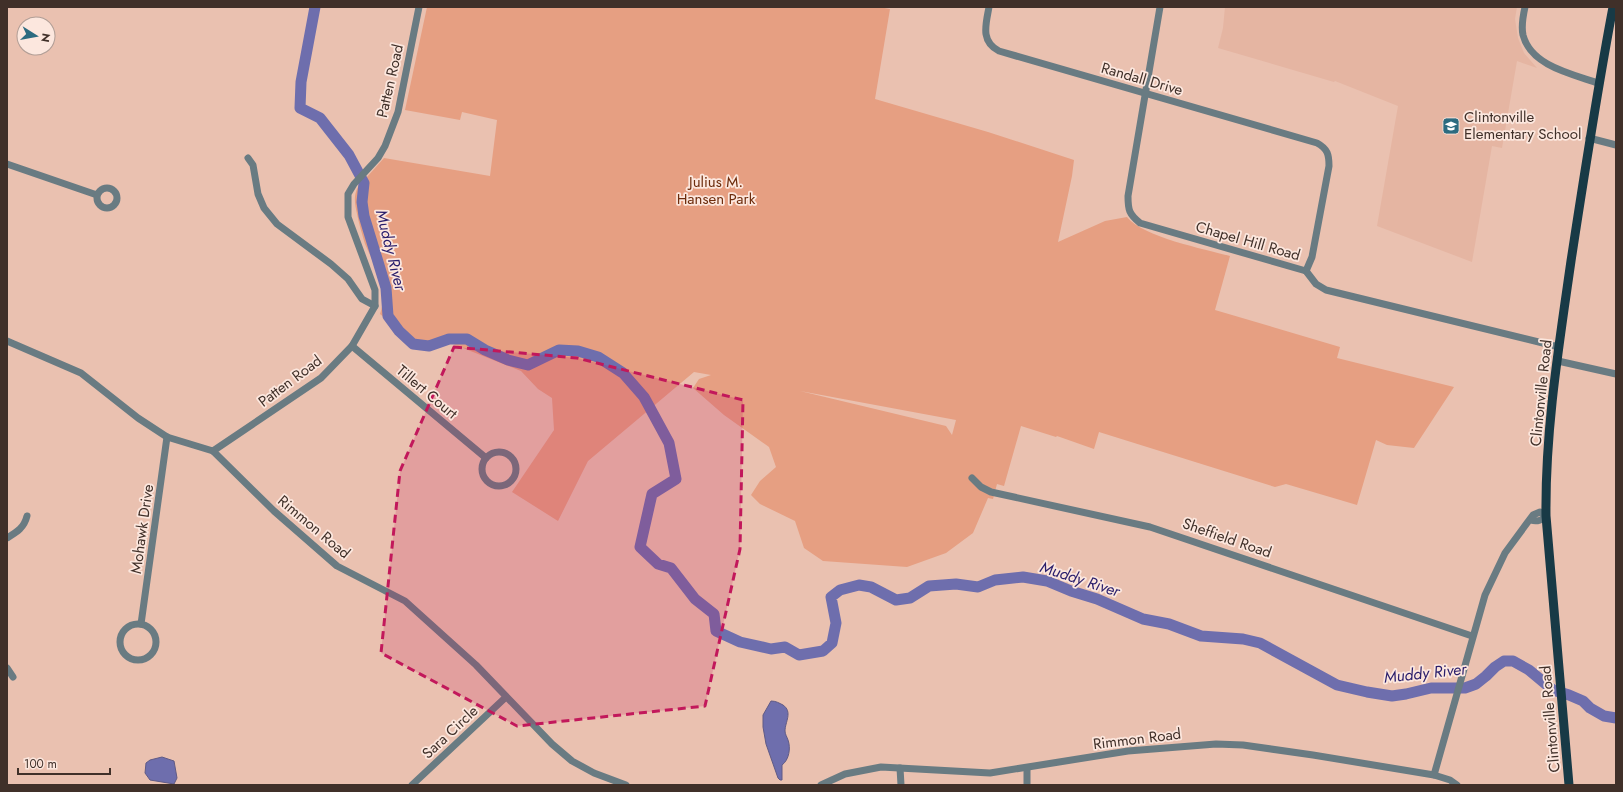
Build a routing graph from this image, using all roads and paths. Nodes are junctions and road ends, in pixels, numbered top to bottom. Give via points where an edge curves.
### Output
1 (420, 7) edge
2 (989, 7) edge
3 (1160, 7) edge
4 (1524, 7) edge
5 (1613, 7) edge
6 (1598, 83) junction
7 (1146, 93) junction
8 (1589, 138) junction
9 (1616, 144) edge
10 (248, 158) dead end
11 (7, 164) edge
12 (97, 195) dead end
13 (1306, 271) junction
14 (375, 306) junction
15 (7, 341) edge
16 (352, 346) junction
17 (1559, 347) junction
18 (1558, 361) junction
19 (1616, 374) edge
20 (167, 437) junction
21 (214, 451) junction
22 (486, 458) junction
23 (972, 478) dead end
24 (1546, 515) junction
25 (27, 516) dead end
26 (7, 538) edge
27 (141, 624) junction
28 (1472, 636) junction
29 (7, 668) edge
30 (13, 677) dead end
31 (506, 697) junction
32 (900, 768) junction
33 (1027, 768) junction
34 (1434, 775) junction
35 (412, 785) edge
36 (626, 785) edge
37 (821, 785) edge
38 (901, 785) edge
39 (1027, 785) edge
40 (1457, 785) edge
41 (1569, 785) edge

1 - 14 street, Patten Road via 398,112 385,146 348,194 348,217 375,290
2 - 7 street, Randall Drive via 985,32 987,41 993,48
3 - 7 street, Chapel Hill Road
4 - 6 street via 1523,35 1533,54 1548,64
5 - 6 main road, Clintonville Road
6 - 8 main road, Clintonville Road
7 - 13 street, Chapel Hill Road via 1128,196 1128,208 1132,217 1140,223
7 - 13 street, Randall Drive via 1318,143 1325,148 1329,156 1329,166 1312,257
8 - 9 street
8 - 17 main road, Clintonville Road
10 - 14 street via 253,165 258,194 264,208 277,224 331,264 348,279 362,299
11 - 12 street
13 - 17 street, Chapel Hill Road via 1316,284 1326,290
14 - 16 street, Patten Road
15 - 20 street, Rimmon Road via 81,373 138,418
16 - 21 street, Patten Road via 321,378
16 - 22 street, Tillert Court
17 - 18 main road, Clintonville Road
18 - 19 street
18 - 24 main road, Clintonville Road via 1546,484
20 - 21 street, Rimmon Road
20 - 27 street, Mohawk Drive
21 - 31 street, Rimmon Road via 274,511 337,566 405,602 476,665
22 - 22 street via 482,468 489,483 500,486 511,481 516,472 511,456 501,452 490,454
23 - 28 street, Sheffield Road via 991,492 1150,527
24 - 28 street via 1542,520 1531,520 1505,553 1485,595
24 - 41 main road, Clintonville Road
25 - 26 street via 19,531
27 - 27 street via 128,627 120,640 124,654 136,661 149,657 157,645 153,632
28 - 34 street
29 - 30 street
31 - 35 street, Sara Circle
31 - 36 street, Rimmon Road via 572,761 594,773
32 - 33 street, Rimmon Road via 990,773
32 - 37 street, Rimmon Road via 864,769 844,774
32 - 38 street
33 - 34 street, Rimmon Road via 1128,751 1216,744 1243,745
33 - 39 street
34 - 40 street, Rimmon Road

